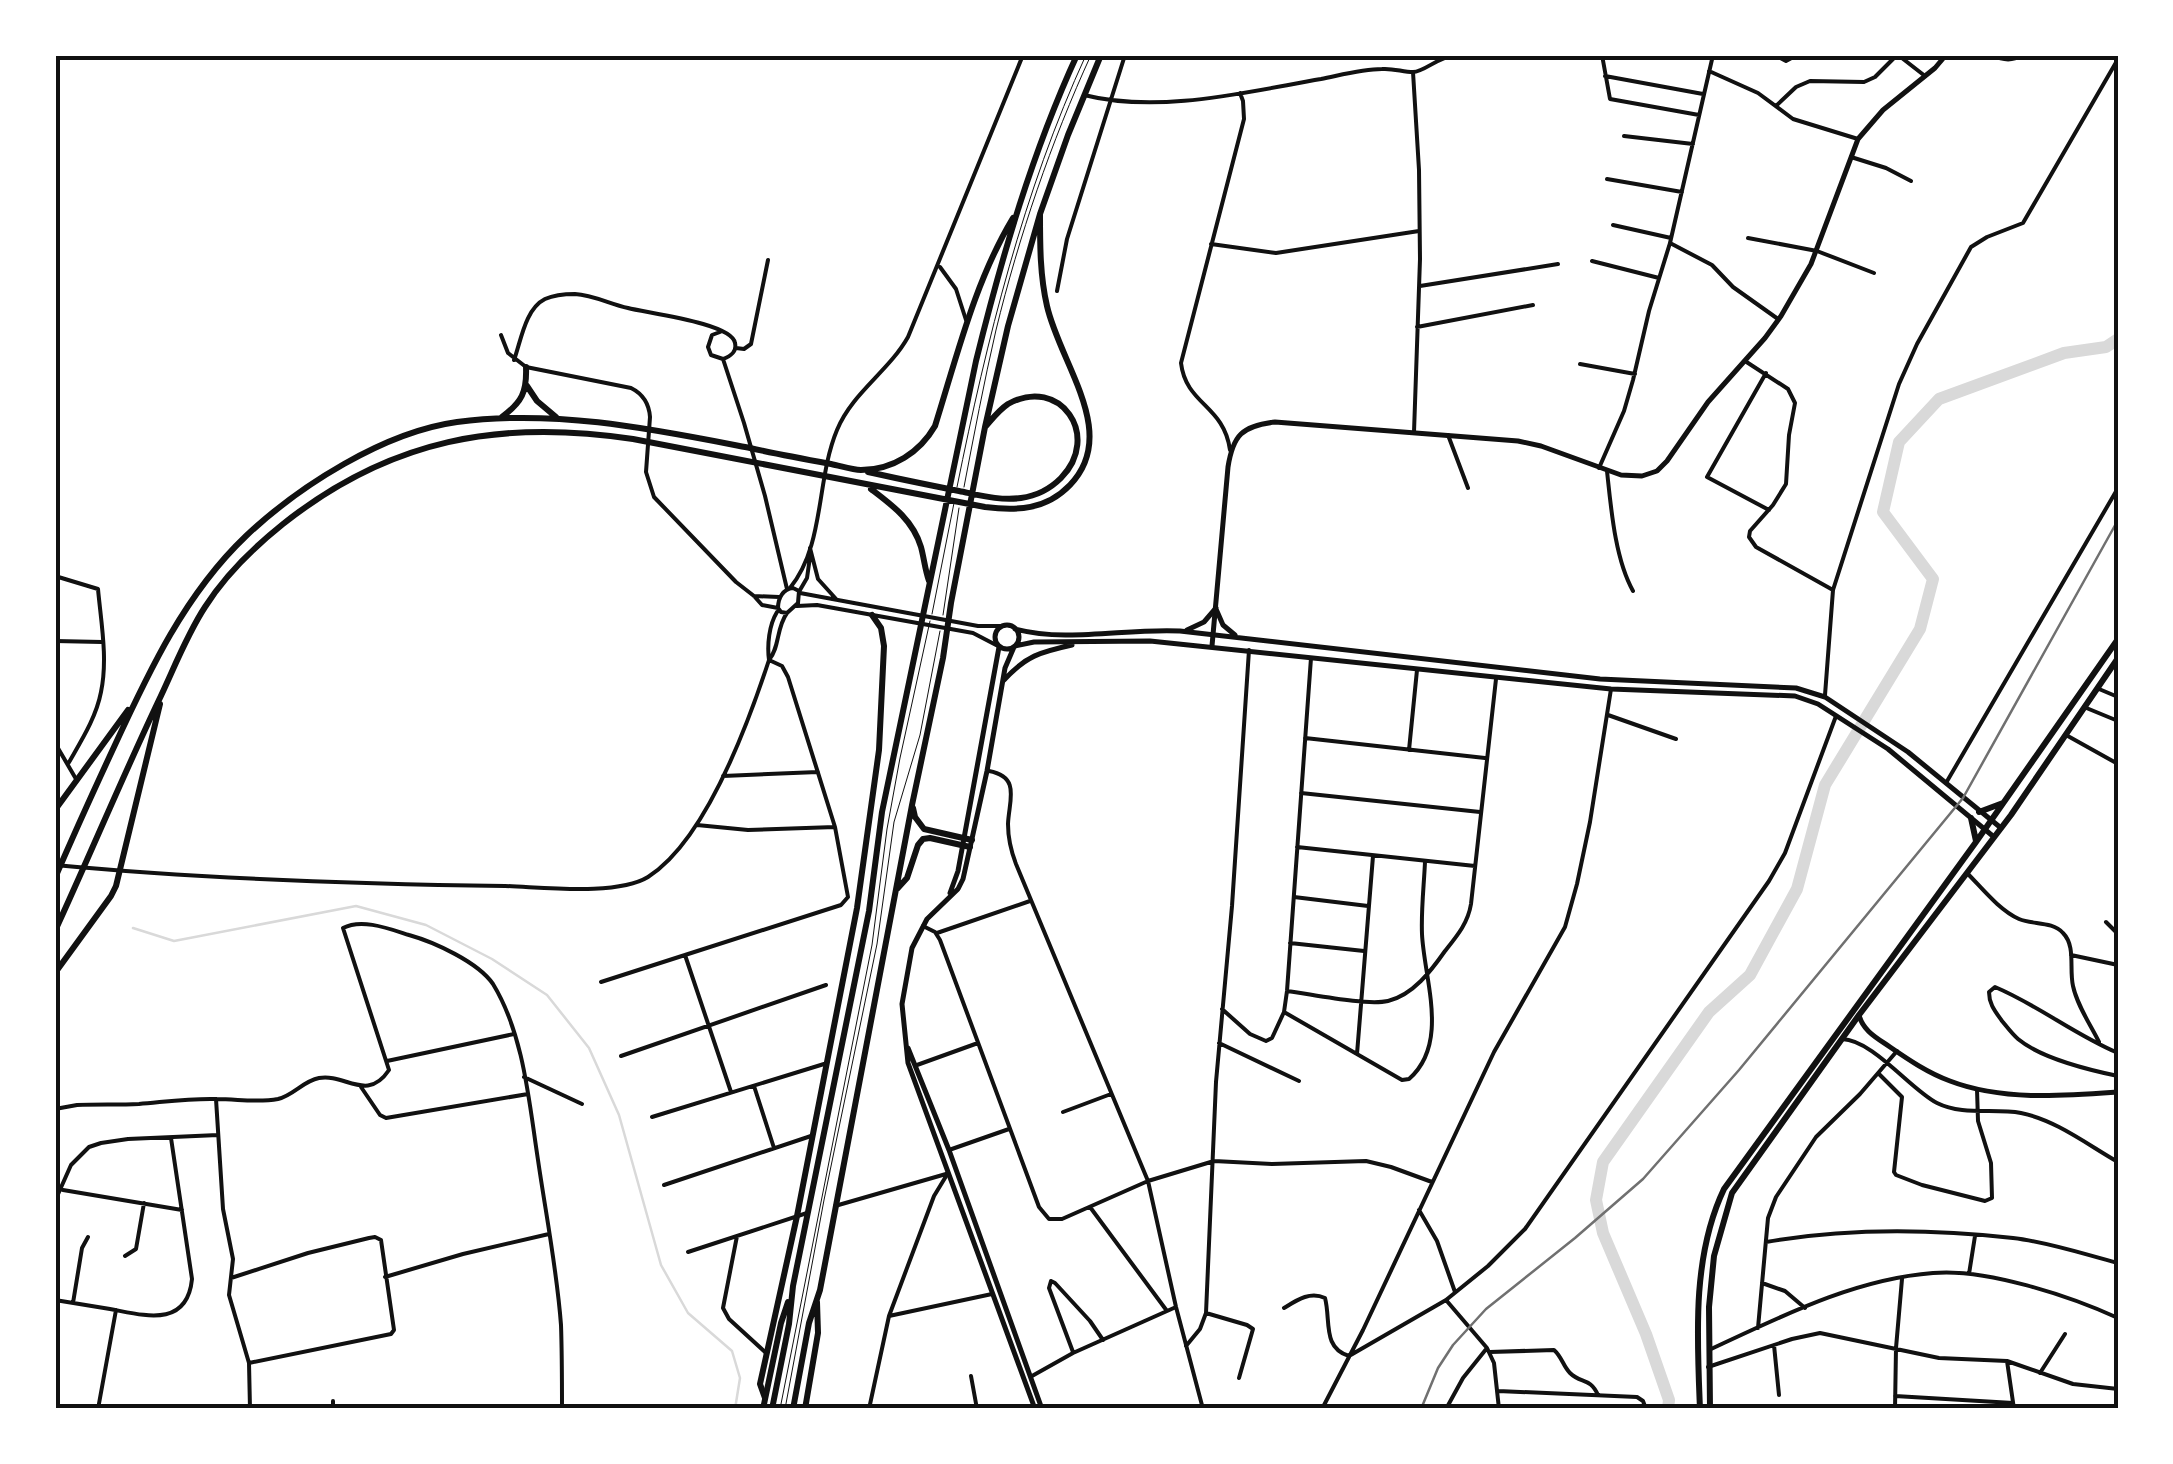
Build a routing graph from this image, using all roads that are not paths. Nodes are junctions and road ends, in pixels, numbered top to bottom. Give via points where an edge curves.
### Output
1 (1023, 55) edge
2 (1078, 55) edge
3 (1086, 55) edge
4 (1091, 55) edge
5 (1101, 55) edge
6 (1125, 55) edge
7 (1455, 55) edge
8 (1602, 55) edge
9 (1713, 55) edge
10 (1775, 55) edge
11 (1797, 55) edge
12 (1897, 55) edge
13 (1946, 55) edge
14 (1992, 55) edge
15 (2022, 55) edge
16 (2118, 59) edge
17 (1709, 70) junction
18 (1414, 72) junction
19 (1606, 76) junction
20 (1924, 76) junction
21 (1240, 93) junction
22 (1704, 94) junction
23 (1084, 95) junction
24 (1112, 102) junction
25 (1776, 106) junction
26 (1699, 114) junction
27 (1624, 136) dead end
28 (1858, 139) junction
29 (1692, 144) junction
30 (1850, 157) junction
31 (1607, 179) dead end
32 (1911, 181) dead end
33 (1682, 192) junction
34 (1018, 208) junction
35 (1040, 214) junction
36 (1613, 225) dead end
37 (1419, 232) junction
38 (1748, 238) dead end
39 (1671, 240) junction
40 (1210, 244) junction
41 (1816, 251) junction
42 (768, 260) dead end
43 (1592, 261) dead end
44 (1558, 264) dead end
45 (938, 266) junction
46 (1874, 273) dead end
47 (1659, 278) junction
48 (1420, 286) junction
49 (1057, 290) dead end
50 (1533, 305) dead end
51 (1778, 320) junction
52 (967, 325) junction
53 (1417, 327) junction
54 (720, 332) junction
55 (500, 334) dead end
56 (736, 348) junction
57 (514, 360) junction
58 (723, 360) junction
59 (1745, 360) junction
60 (1580, 364) dead end
61 (526, 368) junction
62 (1766, 373) junction
63 (1635, 374) junction
64 (527, 385) junction
65 (501, 418) junction
66 (557, 418) junction
67 (985, 427) junction
68 (1414, 433) junction
69 (1448, 435) junction
70 (1230, 454) junction
71 (1599, 468) junction
72 (861, 470) junction
73 (1607, 471) junction
74 (866, 486) junction
75 (1468, 488) dead end
76 (2118, 488) edge
77 (1769, 510) junction
78 (810, 547) junction
79 (55, 576) edge
80 (929, 583) junction
81 (788, 589) junction
82 (1633, 590) dead end
83 (1832, 590) junction
84 (799, 592) junction
85 (754, 596) junction
86 (780, 597) junction
87 (837, 600) junction
88 (930, 601) junction
89 (948, 603) junction
90 (796, 606) junction
91 (1216, 608) junction
92 (778, 609) junction
93 (788, 614) junction
94 (872, 615) junction
95 (1002, 626) junction
96 (1015, 628) junction
97 (1180, 631) junction
98 (1214, 635) junction
99 (1243, 638) junction
100 (2118, 639) edge
101 (55, 641) edge
102 (102, 642) junction
103 (1084, 643) junction
104 (999, 646) junction
105 (1015, 646) junction
106 (1212, 646) junction
107 (1249, 650) junction
108 (920, 652) junction
109 (939, 657) junction
110 (1311, 658) junction
111 (2118, 658) edge
112 (768, 660) junction
113 (1417, 670) junction
114 (1496, 677) junction
115 (1002, 682) junction
116 (1611, 688) junction
117 (2097, 688) junction
118 (163, 692) junction
119 (1825, 697) junction
120 (2118, 697) edge
121 (135, 700) junction
122 (2084, 707) junction
123 (1608, 715) junction
124 (1836, 716) junction
125 (2118, 720) edge
126 (2066, 735) junction
127 (1306, 738) junction
128 (1676, 739) dead end
129 (55, 743) edge
130 (1409, 750) junction
131 (1486, 758) junction
132 (68, 764) junction
133 (2118, 764) edge
134 (987, 771) junction
135 (818, 772) junction
136 (722, 776) junction
137 (76, 779) junction
138 (1946, 782) junction
139 (1301, 793) junction
140 (2004, 802) junction
141 (912, 806) junction
142 (55, 810) edge
143 (870, 810) junction
144 (882, 812) junction
145 (1480, 812) junction
146 (1979, 812) junction
147 (1971, 818) junction
148 (1991, 822) junction
149 (697, 825) junction
150 (835, 827) junction
151 (2001, 828) junction
152 (1985, 830) junction
153 (1994, 837) junction
154 (967, 842) junction
155 (1976, 842) junction
156 (1297, 847) junction
157 (1372, 856) junction
158 (1425, 862) junction
159 (55, 865) edge
160 (1475, 866) junction
161 (121, 871) junction
162 (1966, 873) junction
163 (55, 878) edge
164 (896, 890) junction
165 (1294, 896) junction
166 (1030, 901) junction
167 (1368, 906) junction
168 (2106, 922) dead end
169 (922, 926) junction
170 (55, 931) edge
171 (937, 934) junction
172 (2118, 934) edge
173 (1290, 942) junction
174 (1364, 951) junction
175 (2071, 955) junction
176 (684, 956) junction
177 (2118, 966) edge
178 (55, 973) edge
179 (1428, 975) junction
180 (601, 982) dead end
181 (826, 985) dead end
182 (1287, 991) junction
183 (1361, 1000) junction
184 (1222, 1009) junction
185 (1284, 1012) junction
186 (1859, 1016) junction
187 (708, 1026) junction
188 (514, 1034) junction
189 (1841, 1040) junction
190 (978, 1043) junction
191 (1219, 1043) junction
192 (906, 1045) junction
193 (2102, 1046) junction
194 (1897, 1051) junction
195 (2118, 1053) edge
196 (1357, 1054) junction
197 (621, 1056) dead end
198 (386, 1062) junction
199 (826, 1063) junction
200 (1887, 1063) junction
201 (917, 1066) junction
202 (1879, 1074) junction
203 (860, 1076) junction
204 (2118, 1076) edge
205 (524, 1077) junction
206 (871, 1078) dead end
207 (1298, 1081) dead end
208 (754, 1085) junction
209 (361, 1087) junction
210 (1977, 1089) junction
211 (731, 1092) junction
212 (2118, 1092) edge
213 (528, 1094) junction
214 (1111, 1094) junction
215 (216, 1098) junction
216 (582, 1104) dead end
217 (55, 1109) edge
218 (1976, 1110) junction
219 (1063, 1112) dead end
220 (652, 1117) dead end
221 (1009, 1129) junction
222 (218, 1135) junction
223 (812, 1136) junction
224 (171, 1138) junction
225 (774, 1148) junction
226 (949, 1150) junction
227 (1214, 1161) junction
228 (2118, 1162) edge
229 (948, 1174) junction
230 (1148, 1181) junction
231 (1432, 1182) junction
232 (664, 1185) dead end
233 (61, 1189) junction
234 (55, 1201) edge
235 (144, 1204) junction
236 (835, 1206) junction
237 (1090, 1208) junction
238 (182, 1210) junction
239 (1419, 1210) junction
240 (807, 1213) junction
241 (798, 1216) junction
242 (548, 1234) junction
243 (738, 1236) junction
244 (1975, 1236) junction
245 (88, 1237) dead end
246 (1766, 1242) junction
247 (688, 1252) dead end
248 (125, 1256) dead end
249 (2118, 1263) edge
250 (1969, 1274) junction
251 (1902, 1277) junction
252 (231, 1278) junction
253 (386, 1278) junction
254 (1762, 1282) junction
255 (1455, 1293) junction
256 (993, 1294) junction
257 (791, 1296) junction
258 (55, 1300) edge
259 (1446, 1300) junction
260 (817, 1302) junction
261 (73, 1303) junction
262 (1176, 1307) junction
263 (1284, 1308) dead end
264 (1805, 1308) junction
265 (116, 1310) junction
266 (1167, 1311) junction
267 (1206, 1312) junction
268 (889, 1316) junction
269 (2118, 1318) edge
270 (1758, 1328) junction
271 (2066, 1334) dead end
272 (1103, 1340) junction
273 (1774, 1345) junction
274 (1186, 1346) junction
275 (1896, 1348) junction
276 (1489, 1350) junction
277 (1708, 1350) junction
278 (1073, 1353) junction
279 (767, 1354) junction
280 (1349, 1356) junction
281 (2006, 1361) junction
282 (248, 1362) junction
283 (1708, 1367) junction
284 (2040, 1372) junction
285 (971, 1376) dead end
286 (1030, 1376) junction
287 (1238, 1378) dead end
288 (2118, 1389) edge
289 (1498, 1390) junction
290 (1779, 1394) dead end
291 (1598, 1396) junction
292 (1895, 1396) junction
293 (765, 1398) junction
294 (333, 1401) dead end
295 (55, 1404) edge
296 (2013, 1406) edge
297 (1037, 1408) edge
298 (75, 1409) edge
299 (98, 1409) edge
300 (250, 1409) edge
301 (333, 1409) edge
302 (562, 1409) edge
303 (763, 1409) edge
304 (772, 1409) edge
305 (780, 1409) edge
306 (789, 1409) edge
307 (805, 1409) edge
308 (868, 1409) edge
309 (977, 1409) edge
310 (1023, 1409) edge
311 (1203, 1409) edge
312 (1322, 1409) edge
313 (1446, 1409) edge
314 (1500, 1409) edge
315 (1646, 1409) edge
316 (1700, 1409) edge
317 (1710, 1409) edge
318 (1895, 1409) edge

1 - 45 street
2 - 34 main road
3 - 88 lane via 1002,291
4 - 89 lane via 1037,191 998,325 952,542
5 - 23 main road
6 - 24 street
7 - 18 street
8 - 19 street
9 - 17 street
10 - 11 street via 1786,61
12 - 20 street
12 - 25 street via 1871,80 1810,81
13 - 20 main road
14 - 15 street
16 - 83 street via 2023,223 1971,246 1917,344
17 - 22 street
17 - 25 street
18 - 21 street via 1375,69
18 - 37 street
19 - 22 street
19 - 26 street via 1614,101
20 - 28 main road
21 - 24 street
21 - 40 street via 1244,119
22 - 26 street
23 - 24 street
23 - 35 main road
24 - 49 street
25 - 28 street via 1793,119
26 - 29 street
27 - 29 street
28 - 30 main road
29 - 33 street
30 - 32 street
30 - 41 main road
31 - 33 street
33 - 39 street
34 - 52 main road
34 - 80 main road via 976,361
35 - 67 main road
35 - 74 main road via 1047,306 1091,426 1089,454 1076,479 1054,499 1026,509
36 - 39 street
37 - 40 street via 1276,253
37 - 48 street
38 - 41 street
39 - 47 street
39 - 51 street via 1712,264
40 - 70 street via 1181,363 1191,392 1227,434
41 - 46 street
41 - 51 main road
42 - 56 street via 751,344
43 - 47 street
44 - 48 street
45 - 52 street via 960,297
45 - 78 street via 904,345 838,427
47 - 63 street
48 - 53 street
50 - 53 street
51 - 59 main road
52 - 72 main road via 927,440 902,460
53 - 68 street
54 - 56 street via 732,336
54 - 57 street via 567,294 532,310
54 - 58 street via 708,347
55 - 57 street
56 - 58 street
57 - 61 street
58 - 81 street
59 - 62 street
59 - 73 main road via 1657,472 1632,477
60 - 63 street
61 - 64 main road
61 - 85 street via 643,396 650,410 646,472 654,498
62 - 77 street via 1795,404 1788,478
62 - 77 street via 1707,477
63 - 71 street
64 - 65 main road
64 - 66 main road
65 - 66 main road
65 - 121 main road via 452,423 376,447 287,503 200,586
66 - 72 main road via 634,426
67 - 72 main road via 1004,406 1038,397 1066,409 1077,429 1078,451 1048,489 1024,498
67 - 89 main road
68 - 69 main road
68 - 70 main road via 1275,422 1249,427
69 - 71 main road via 1518,441
69 - 75 street
70 - 91 main road
71 - 73 main road
73 - 82 street
74 - 80 main road via 909,522
74 - 118 main road via 590,432 488,434 438,444 323,493 252,549 205,606
76 - 138 street
77 - 83 street via 1750,531 1751,542
78 - 81 street
78 - 84 street via 808,578
78 - 87 street via 818,579
79 - 102 street via 98,589
80 - 88 main road
81 - 84 street
81 - 86 street
83 - 119 street
84 - 87 street
84 - 90 street
85 - 86 street
85 - 92 street
86 - 92 street
87 - 95 street
88 - 108 main road
89 - 109 main road
90 - 93 street
90 - 94 street
91 - 97 main road via 1198,626
91 - 98 main road
91 - 99 main road via 1222,625
92 - 93 street
92 - 112 street
93 - 112 street
94 - 104 street via 973,633
94 - 143 main road via 884,646
95 - 96 main road
95 - 104 main road via 995,634
96 - 97 main road
96 - 105 main road
97 - 98 main road
98 - 99 main road
98 - 106 main road
99 - 119 main road via 1616,680 1785,686
100 - 140 main road
101 - 102 street
102 - 132 street via 98,703
103 - 105 main road
103 - 106 main road
103 - 115 main road via 1034,654
104 - 105 main road
104 - 154 main road
105 - 115 main road
106 - 107 main road
107 - 110 main road
107 - 184 street
108 - 144 main road
108 - 305 lane via 872,945
109 - 141 main road
109 - 306 lane via 894,822
110 - 113 main road
110 - 127 street
111 - 117 main road
112 - 135 street via 786,671
112 - 136 street
113 - 114 main road
113 - 130 street
114 - 116 main road
114 - 131 street
115 - 134 main road
116 - 123 street
116 - 124 main road via 1782,694 1810,700
117 - 120 street
117 - 122 main road
118 - 161 main road
118 - 170 main road
119 - 138 main road
121 - 137 main road
121 - 163 main road
122 - 125 street
122 - 126 main road
123 - 128 street
123 - 231 street via 1564,927
124 - 147 main road via 1911,766
124 - 255 street via 1769,882 1524,1229
126 - 133 street
126 - 151 main road
127 - 130 street
127 - 139 street
129 - 132 street
130 - 131 street
131 - 145 street
132 - 137 street
134 - 154 main road
134 - 166 street via 1008,782 1010,846
135 - 136 street
135 - 150 street
136 - 149 street
137 - 142 main road
138 - 146 main road
139 - 145 street
139 - 156 street
140 - 146 main road
140 - 148 main road
141 - 154 main road via 924,829
141 - 164 main road
143 - 144 main road
143 - 199 main road
144 - 240 main road
145 - 160 street
146 - 148 main road
147 - 152 main road
147 - 155 main road
148 - 151 main road
148 - 152 main road
149 - 150 street
149 - 161 street via 650,876 609,888
150 - 176 street via 846,902
151 - 153 main road
152 - 153 main road
152 - 155 main road
153 - 162 main road
154 - 164 main road via 923,840
154 - 169 main road via 949,896
155 - 316 main road via 1719,1200 1701,1276
156 - 157 street
156 - 165 street
157 - 158 street
157 - 167 street
158 - 160 street
158 - 179 street
159 - 161 street
160 - 179 street via 1467,920
161 - 178 main road via 112,896
162 - 175 street via 2015,918 2057,928
162 - 186 main road
164 - 203 main road
165 - 167 street
165 - 173 street
166 - 171 street
166 - 214 street
167 - 174 street
168 - 172 street
169 - 171 street
169 - 192 main road via 903,994
171 - 190 street
173 - 174 street
173 - 182 street
174 - 183 street
175 - 177 street
175 - 193 street via 2074,991
176 - 180 street
176 - 187 street
179 - 183 street via 1394,999
179 - 196 street via 1432,1034 1414,1076 1402,1080
181 - 187 street
182 - 183 street
182 - 185 street
183 - 196 street
184 - 185 street via 1266,1041
184 - 191 street
185 - 196 street
186 - 189 main road
186 - 194 main road via 1866,1030
187 - 197 street
187 - 211 street
188 - 198 street
188 - 198 street via 492,984 472,963 416,937 348,924 343,931
188 - 205 street
189 - 200 street
189 - 277 main road via 1732,1193 1714,1256
190 - 201 street
190 - 221 street
191 - 207 street
191 - 227 street
192 - 201 main road
192 - 229 main road
193 - 195 street
193 - 204 street via 2025,1000 1995,987 1988,992 1995,1011 2028,1046
194 - 200 street
194 - 210 main road
198 - 209 street via 387,1075
199 - 208 street
199 - 223 main road
200 - 202 street
200 - 218 street via 1940,1104
201 - 226 main road
202 - 218 street via 1902,1097 1896,1175 1985,1201 1992,1198 1991,1163
202 - 246 street via 1806,1150 1772,1205
203 - 206 main road
203 - 236 main road
205 - 213 street
205 - 216 street
208 - 211 street
208 - 225 street
209 - 213 street via 386,1118
209 - 215 street via 322,1077 282,1098
210 - 212 main road
210 - 218 street
211 - 220 street
213 - 242 street
214 - 219 street
214 - 230 street
215 - 217 street
215 - 222 street
218 - 228 street via 2027,1114
221 - 226 street
221 - 237 street via 1044,1216 1058,1221
222 - 224 street
222 - 252 street
223 - 225 street
223 - 241 main road
224 - 233 street via 89,1147
224 - 238 street
225 - 232 street
226 - 286 main road
227 - 230 street
227 - 231 street via 1366,1160
227 - 267 street
229 - 236 street
229 - 256 main road
229 - 268 street
230 - 237 street
230 - 262 street
231 - 239 street
233 - 234 street
233 - 235 street
235 - 238 street
235 - 248 street via 136,1250
236 - 260 main road
237 - 266 street
238 - 265 street via 192,1279 187,1299 162,1316
239 - 255 street
239 - 280 street
240 - 241 street
240 - 257 main road
241 - 243 street
241 - 279 main road
242 - 253 street
242 - 302 street
243 - 247 street
243 - 279 street via 724,1312
244 - 246 street via 1852,1232
244 - 249 street via 2038,1242
244 - 250 street
245 - 261 street
246 - 254 street
250 - 251 street
250 - 269 street via 2054,1293
251 - 264 street
251 - 275 street
252 - 253 street via 375,1237
252 - 282 street via 230,1303
253 - 282 street via 391,1334
254 - 264 street
254 - 270 street
255 - 259 street
256 - 268 street
256 - 297 main road
257 - 293 main road
257 - 304 main road
258 - 261 street
259 - 276 street
259 - 280 street
260 - 306 main road
260 - 307 main road
261 - 265 street
262 - 266 street
262 - 274 street
263 - 280 street via 1311,1296 1325,1298 1330,1341
264 - 270 street
265 - 299 street
266 - 272 street
267 - 274 street
267 - 287 street via 1252,1330
268 - 308 street
270 - 277 street
271 - 284 street
272 - 278 street
272 - 278 street via 1051,1281
273 - 275 street via 1820,1333
273 - 283 street
273 - 290 street
274 - 311 street
275 - 281 street
275 - 292 street
276 - 289 street
276 - 291 street via 1554,1350
276 - 313 street
277 - 283 main road
278 - 286 street
279 - 293 main road via 760,1384
280 - 312 street
281 - 284 street
281 - 296 street
282 - 300 street
283 - 317 main road
284 - 288 street
285 - 309 street
286 - 297 main road
289 - 291 street
289 - 314 street
291 - 315 street via 1637,1398
292 - 296 street
292 - 318 street
293 - 303 main road
294 - 301 street
295 - 298 street
297 - 310 street

